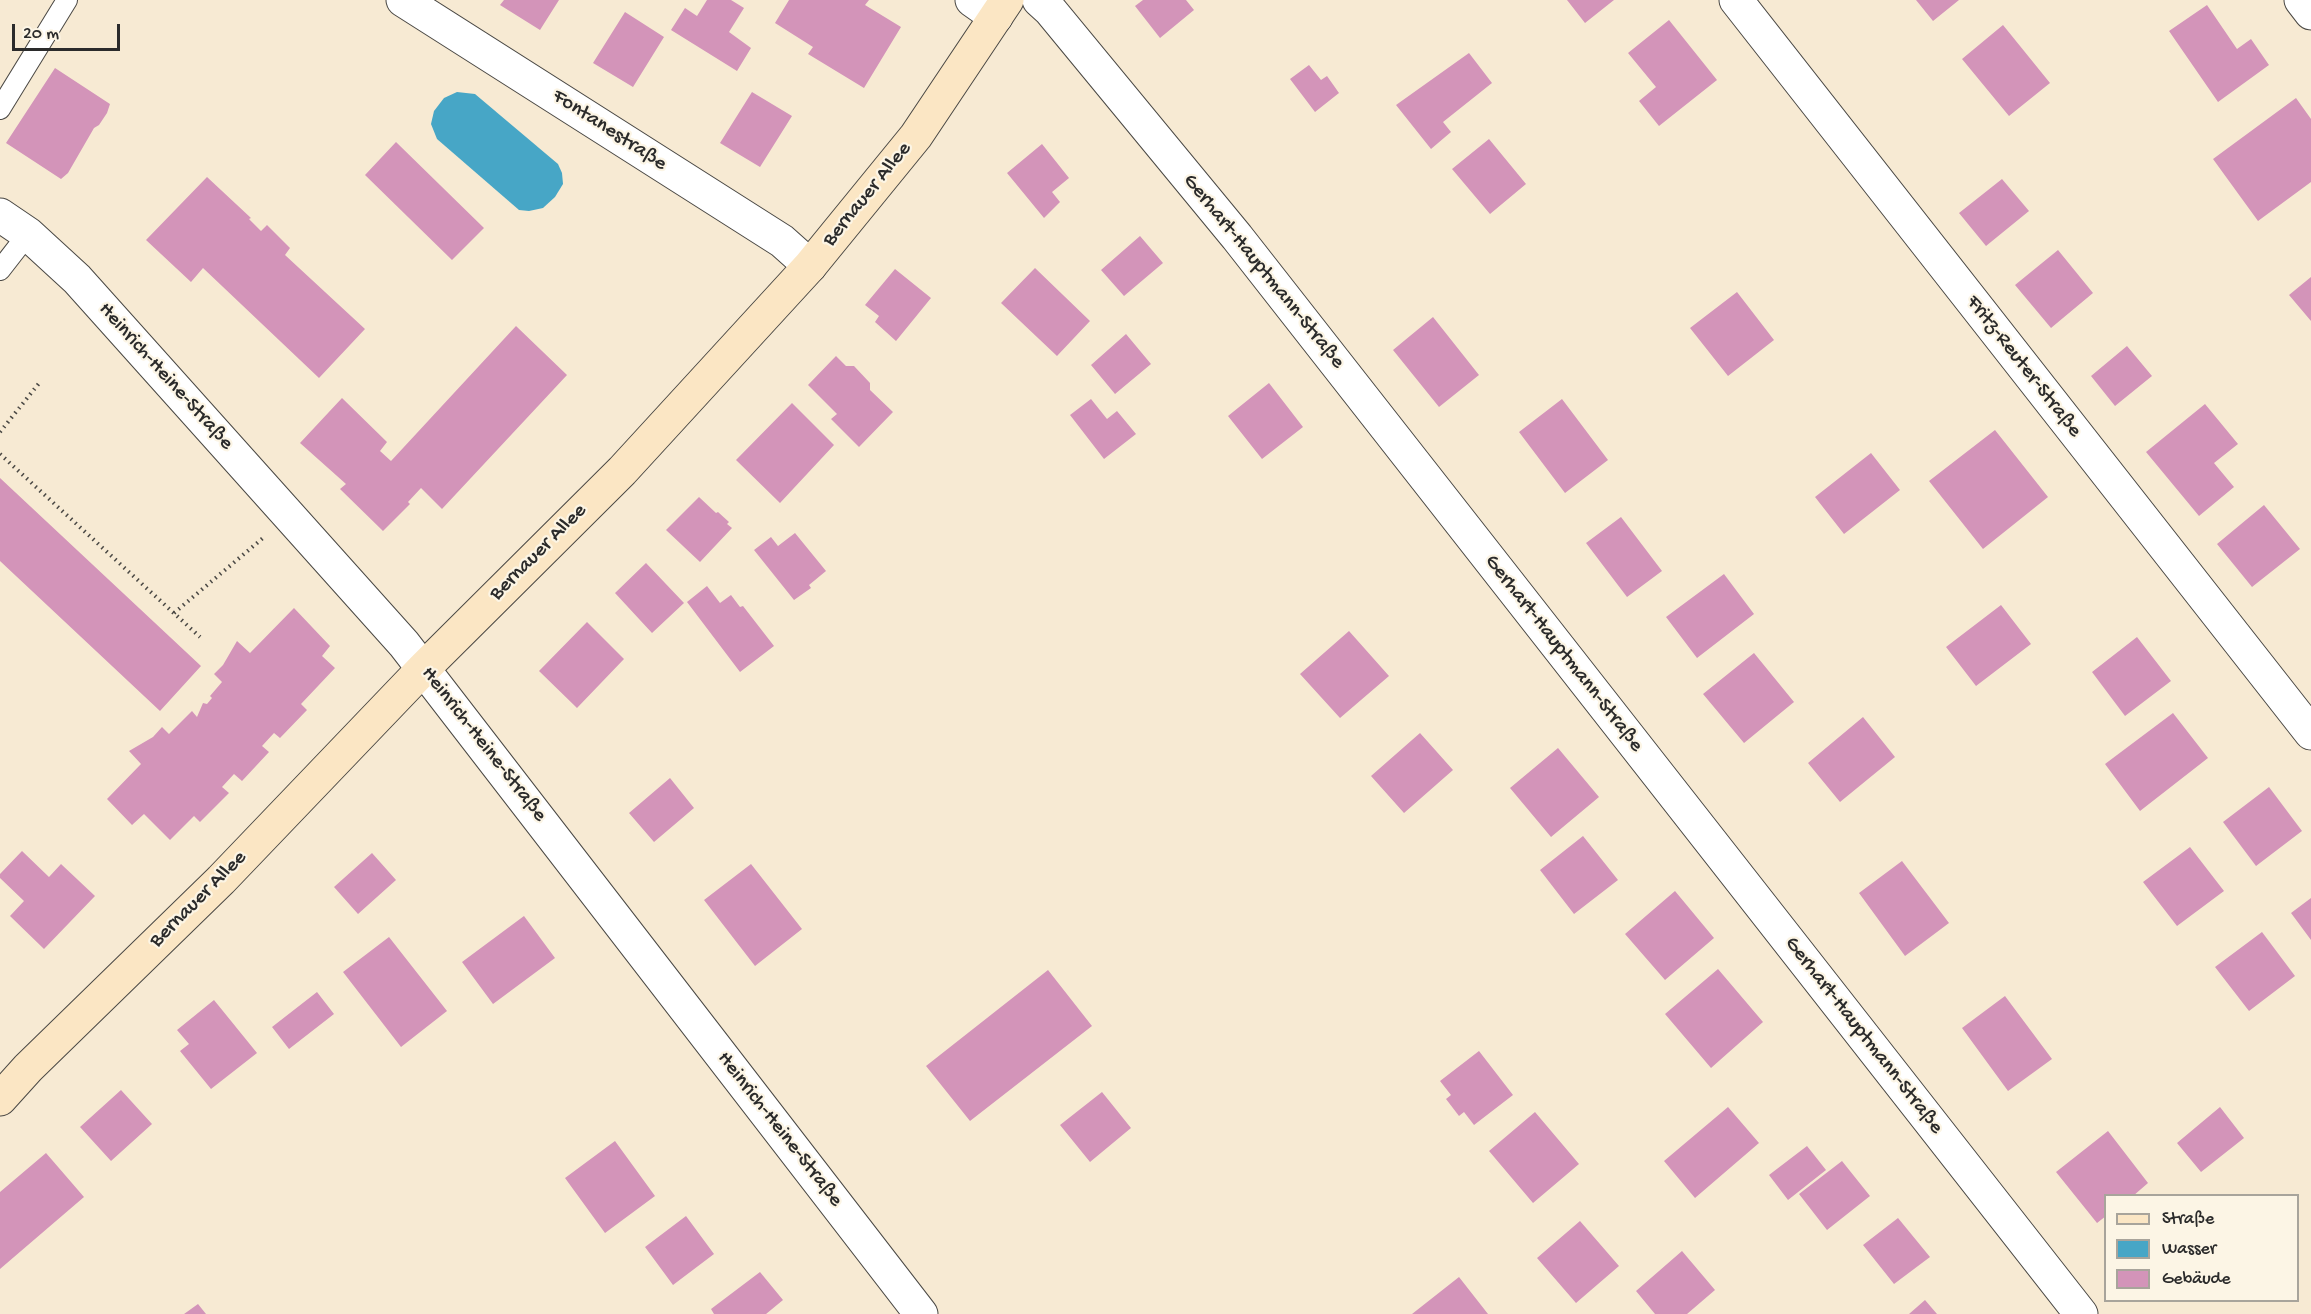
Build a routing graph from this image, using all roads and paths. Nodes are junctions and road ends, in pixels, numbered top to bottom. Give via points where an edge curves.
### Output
1 (67, 0) edge
2 (403, 0) edge
3 (1039, 0) edge
4 (1736, 0) edge
5 (2301, 0) edge
6 (992, 6) edge
7 (2311, 13) edge
8 (0, 109) edge
9 (0, 215) edge
10 (28, 234) junction
11 (810, 266) junction
12 (0, 270) edge
13 (40, 382) dead end
14 (0, 432) edge
15 (0, 454) edge
16 (289, 516) junction
17 (174, 613) junction
18 (200, 637) dead end
19 (424, 668) junction
20 (2311, 733) edge
21 (14, 1076) edge
22 (0, 1099) edge
23 (921, 1314) edge
24 (2081, 1314) edge

1 - 8 lane
2 - 11 street, Fontanestraße via 782,241
3 - 24 street, Gerhart-Hauptmann-Straße via 1237,237
4 - 20 street, Fritz-Reuter-Straße
5 - 7 street
6 - 11 main road, Bernauer Allee via 916,136
9 - 10 street, Heinrich-Heine-Straße
10 - 12 lane
10 - 16 street, Heinrich-Heine-Straße via 77,279
11 - 19 main road, Bernauer Allee via 622,471
13 - 14 path
15 - 17 path
16 - 17 path
16 - 19 street, Heinrich-Heine-Straße
17 - 18 path
19 - 21 main road, Bernauer Allee via 221,880
19 - 23 street, Heinrich-Heine-Straße
21 - 22 main road, Bernauer Allee

